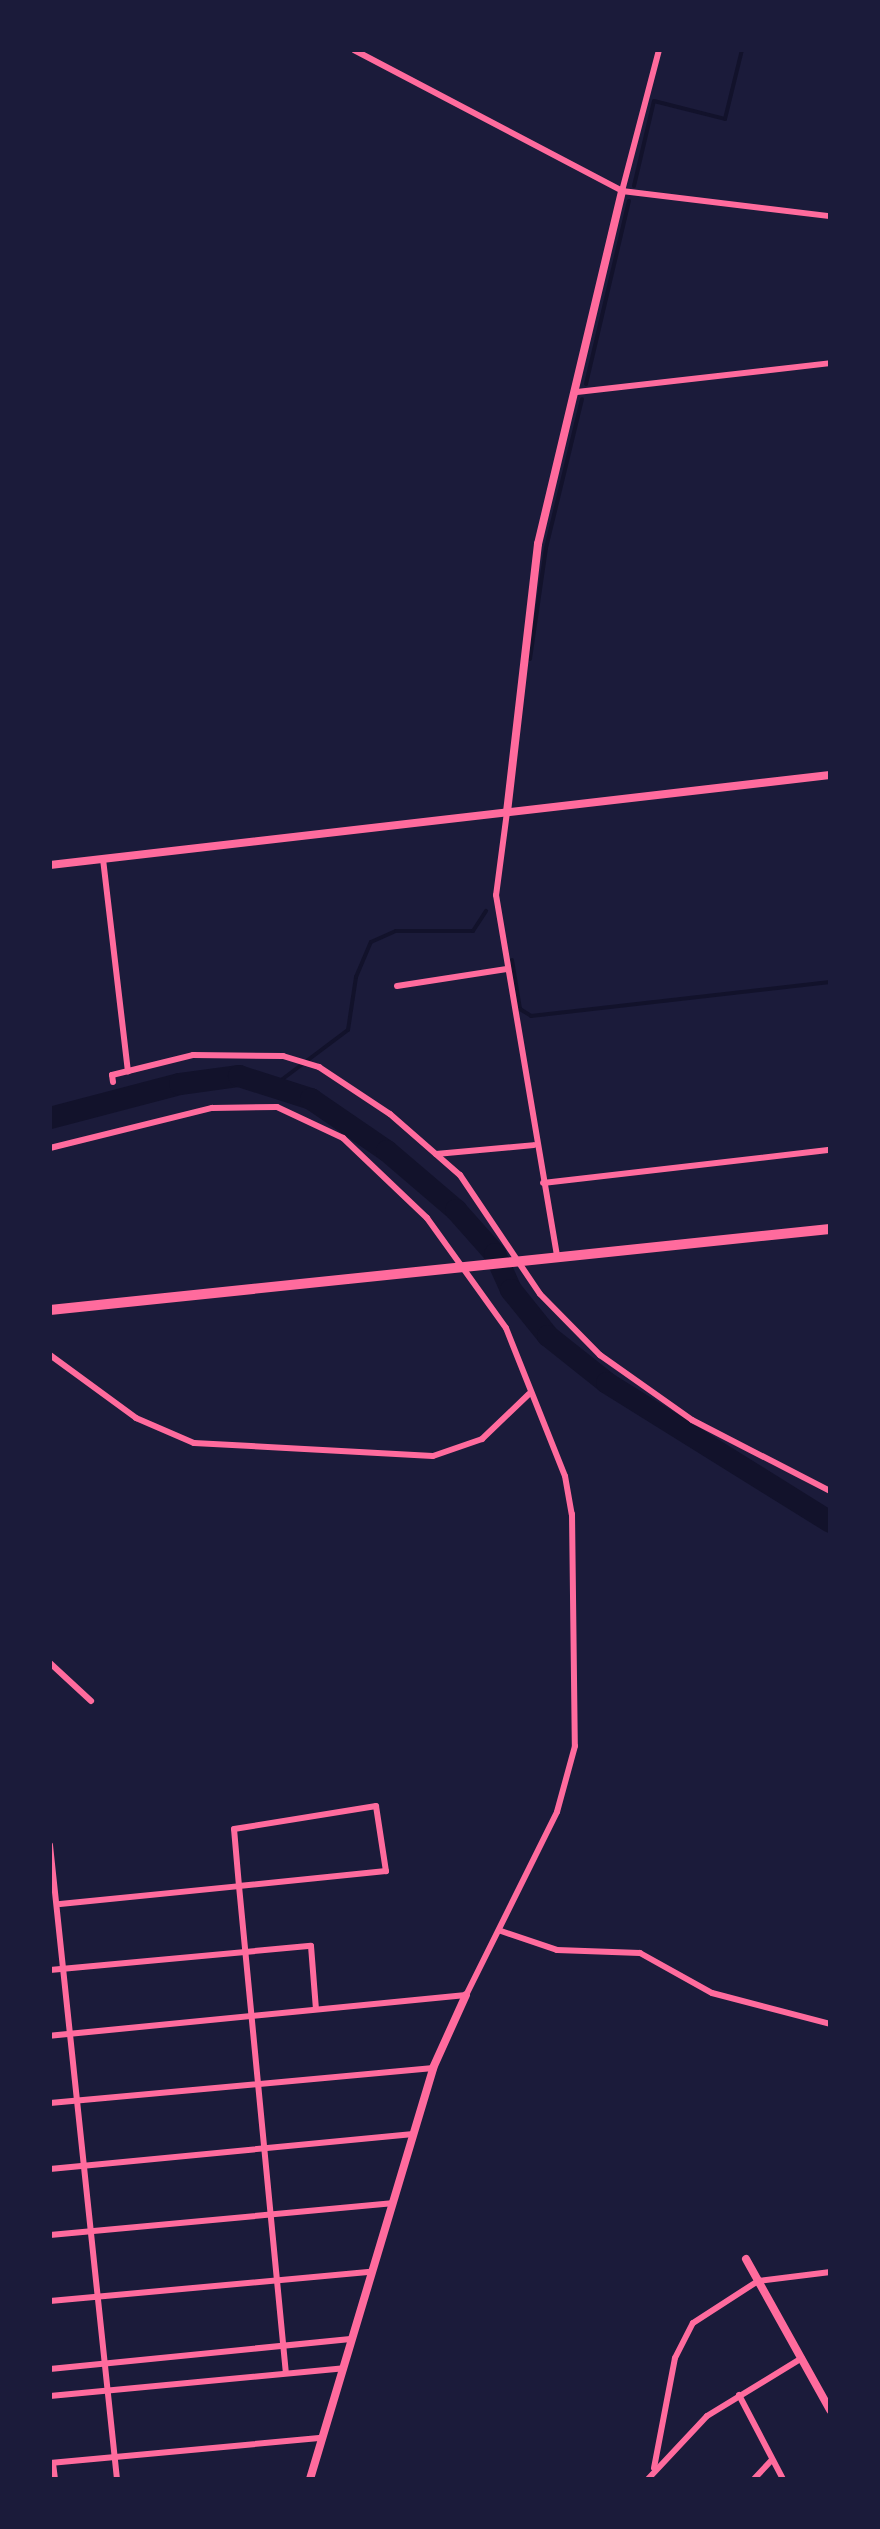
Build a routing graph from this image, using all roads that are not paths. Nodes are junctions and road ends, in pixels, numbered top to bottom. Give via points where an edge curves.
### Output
1 (354, 50) edge
2 (659, 50) edge
3 (622, 191) junction
4 (830, 216) edge
5 (830, 364) edge
6 (577, 392) junction
7 (830, 775) edge
8 (507, 812) junction
9 (103, 859) junction
10 (50, 865) edge
11 (508, 969) junction
12 (397, 986) dead end
13 (128, 1072) junction
14 (114, 1082) dead end
15 (534, 1144) junction
16 (50, 1148) edge
17 (830, 1150) edge
18 (436, 1154) junction
19 (543, 1182) junction
20 (830, 1229) edge
21 (558, 1258) junction
22 (518, 1263) junction
23 (469, 1267) junction
24 (50, 1310) edge
25 (50, 1355) edge
26 (529, 1394) junction
27 (830, 1491) edge
28 (50, 1663) edge
29 (91, 1702) dead end
30 (50, 1845) edge
31 (240, 1886) junction
32 (60, 1904) junction
33 (501, 1930) junction
34 (246, 1951) junction
35 (66, 1969) junction
36 (50, 1970) edge
37 (466, 1995) junction
38 (316, 2010) junction
39 (252, 2017) junction
40 (830, 2024) edge
41 (73, 2034) junction
42 (50, 2036) edge
43 (432, 2068) junction
44 (258, 2082) junction
45 (80, 2100) junction
46 (50, 2103) edge
47 (413, 2134) junction
48 (264, 2148) junction
49 (85, 2166) junction
50 (50, 2169) edge
51 (392, 2202) junction
52 (272, 2213) junction
53 (92, 2230) junction
54 (50, 2234) edge
55 (746, 2259) dead end
56 (371, 2272) junction
57 (830, 2272) edge
58 (278, 2279) junction
59 (758, 2281) junction
60 (98, 2297) junction
61 (50, 2302) edge
62 (351, 2339) junction
63 (284, 2346) junction
64 (802, 2358) junction
65 (104, 2364) junction
66 (344, 2368) junction
67 (50, 2369) edge
68 (286, 2372) junction
69 (106, 2391) junction
70 (739, 2394) junction
71 (50, 2396) edge
72 (830, 2410) edge
73 (322, 2438) junction
74 (115, 2457) junction
75 (772, 2460) junction
76 (52, 2463) edge
77 (654, 2468) junction
78 (55, 2479) edge
79 (117, 2479) edge
80 (310, 2479) edge
81 (648, 2479) edge
82 (754, 2479) edge
83 (783, 2479) edge

1 - 3 street
2 - 3 street
3 - 4 street
3 - 6 street
5 - 6 street
6 - 8 street via 538,544
7 - 8 street
8 - 9 street
8 - 11 street via 496,895
9 - 10 street
9 - 13 street
11 - 12 street
11 - 15 street
13 - 14 street via 112,1075
13 - 18 street via 192,1055 299,1060 369,1098
15 - 18 street
15 - 19 street
16 - 23 street via 212,1108 293,1111 322,1123 378,1166
17 - 19 street
18 - 22 street via 474,1192
19 - 21 street
20 - 21 main road
21 - 22 main road
22 - 23 main road
22 - 27 street via 568,1329 600,1356 692,1420
23 - 24 main road
23 - 26 street via 506,1328
25 - 26 street via 124,1410 194,1443 433,1456 482,1438
26 - 33 street via 570,1494 575,1746 558,1812
28 - 29 street
30 - 32 street
31 - 31 street via 234,1828 379,1810 386,1871
31 - 32 street
31 - 34 street
32 - 35 street
33 - 37 street
33 - 40 street via 557,1950 640,1954 712,1993
34 - 35 street
34 - 38 street via 311,1946
34 - 39 street
35 - 36 street
35 - 41 street
37 - 38 street
37 - 43 street
38 - 39 street
39 - 41 street
39 - 44 street
41 - 42 street
41 - 45 street
43 - 44 street
43 - 47 street
44 - 45 street
44 - 48 street
45 - 46 street
45 - 49 street
47 - 48 street
47 - 51 street
48 - 49 street
48 - 52 street
49 - 50 street
49 - 53 street
51 - 52 street
51 - 56 street
52 - 53 street
52 - 58 street
53 - 54 street
53 - 60 street
55 - 59 street
56 - 58 street
56 - 62 street
57 - 59 street
58 - 60 street
58 - 63 street
59 - 64 street
59 - 77 street via 710,2307 682,2341
60 - 61 street
60 - 65 street
62 - 63 street
62 - 66 street
63 - 65 street
63 - 68 street
64 - 70 street
64 - 72 street
65 - 67 street
65 - 69 street
66 - 68 street
66 - 73 street
68 - 69 street
69 - 71 street
69 - 74 street
70 - 75 street
70 - 77 street
73 - 74 street
73 - 80 street
74 - 76 street
74 - 79 street
75 - 82 street
75 - 83 street
76 - 78 street
77 - 81 street

